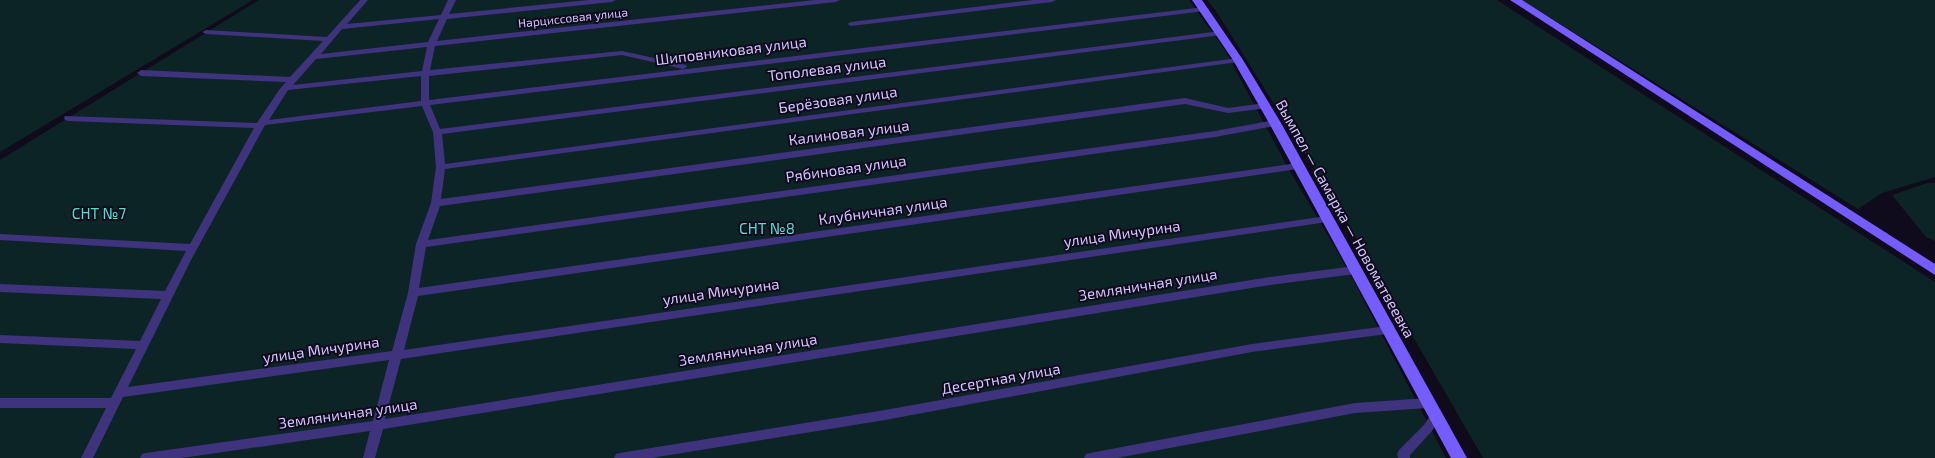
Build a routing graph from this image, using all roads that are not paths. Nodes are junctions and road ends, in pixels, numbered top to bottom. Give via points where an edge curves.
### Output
1 (357, 0) edge
2 (364, 0) edge
3 (452, 0) edge
4 (612, 0) edge
5 (836, 0) edge
6 (1052, 0) edge
7 (1515, 0) edge
8 (1201, 5) edge
9 (444, 18) junction
10 (851, 24) dead end
11 (339, 27) junction
12 (206, 32) dead end
13 (1221, 34) junction
14 (328, 39) junction
15 (431, 45) junction
16 (312, 57) junction
17 (1238, 60) junction
18 (696, 69) junction
19 (140, 73) dead end
20 (425, 75) junction
21 (288, 84) junction
22 (425, 104) junction
23 (1265, 106) junction
24 (68, 118) dead end
25 (1274, 123) junction
26 (261, 124) junction
27 (437, 132) junction
28 (1298, 166) junction
29 (441, 167) junction
30 (436, 203) junction
31 (1327, 219) junction
32 (0, 237) edge
33 (421, 244) junction
34 (193, 248) junction
35 (1354, 270) junction
36 (1935, 270) edge
37 (0, 288) edge
38 (413, 293) junction
39 (169, 295) junction
40 (1387, 330) junction
41 (0, 339) edge
42 (143, 345) junction
43 (396, 355) junction
44 (117, 398) junction
45 (0, 403) edge
46 (1428, 404) junction
47 (1435, 417) junction
48 (376, 425) junction
49 (87, 458) edge
50 (146, 458) edge
51 (368, 458) edge
52 (620, 458) edge
53 (1090, 458) edge
54 (1404, 458) edge
55 (1460, 458) edge

1 - 2 street
2 - 11 street
3 - 9 street
4 - 9 street
5 - 15 street, Нарциссовая улица
6 - 10 street
7 - 36 main road
8 - 13 main road, Вымпел — Самарка — Новоматвеевка
8 - 18 street, Шиповниковая улица
9 - 11 street
9 - 15 street
11 - 14 street
12 - 14 street
13 - 17 main road, Вымпел — Самарка — Новоматвеевка
13 - 27 street, Тополевая улица
14 - 16 street
15 - 16 street, Нарциссовая улица
15 - 20 street
16 - 21 street
17 - 23 main road, Вымпел — Самарка — Новоматвеевка
17 - 29 street, Берёзовая улица
18 - 20 street via 661,64 622,53
18 - 22 street, Шиповниковая улица
19 - 21 street
20 - 21 street
20 - 22 street
21 - 26 street
22 - 26 street, Шиповниковая улица
22 - 27 street
23 - 25 main road, Вымпел — Самарка — Новоматвеевка
23 - 30 street, Калиновая улица via 1240,111 1185,101
24 - 26 street, Шиповниковая улица
25 - 28 main road, Вымпел — Самарка — Новоматвеевка
25 - 33 street, Рябиновая улица via 1215,134
26 - 34 street
27 - 29 street
28 - 31 main road, Вымпел — Самарка — Новоматвеевка
28 - 38 street, Клубничная улица
29 - 30 street
30 - 33 street
31 - 35 main road, Вымпел — Самарка — Новоматвеевка
31 - 43 street, улица Мичурина
32 - 34 street
33 - 38 street
34 - 39 street
35 - 40 main road, Вымпел — Самарка — Новоматвеевка
35 - 48 street, Земляничная улица via 1260,282
37 - 39 street
38 - 43 street
39 - 42 street
40 - 46 main road, Вымпел — Самарка — Новоматвеевка
40 - 52 street, Десертная улица via 1252,348 885,416
41 - 42 street
42 - 44 street
43 - 44 street, улица Мичурина
43 - 48 street
44 - 45 street, улица Мичурина
44 - 49 street
46 - 47 main road, Вымпел — Самарка — Новоматвеевка
46 - 53 street via 1355,408
47 - 54 street via 1403,454
47 - 55 main road, Вымпел — Самарка — Новоматвеевка
48 - 50 street, Земляничная улица
48 - 51 street

